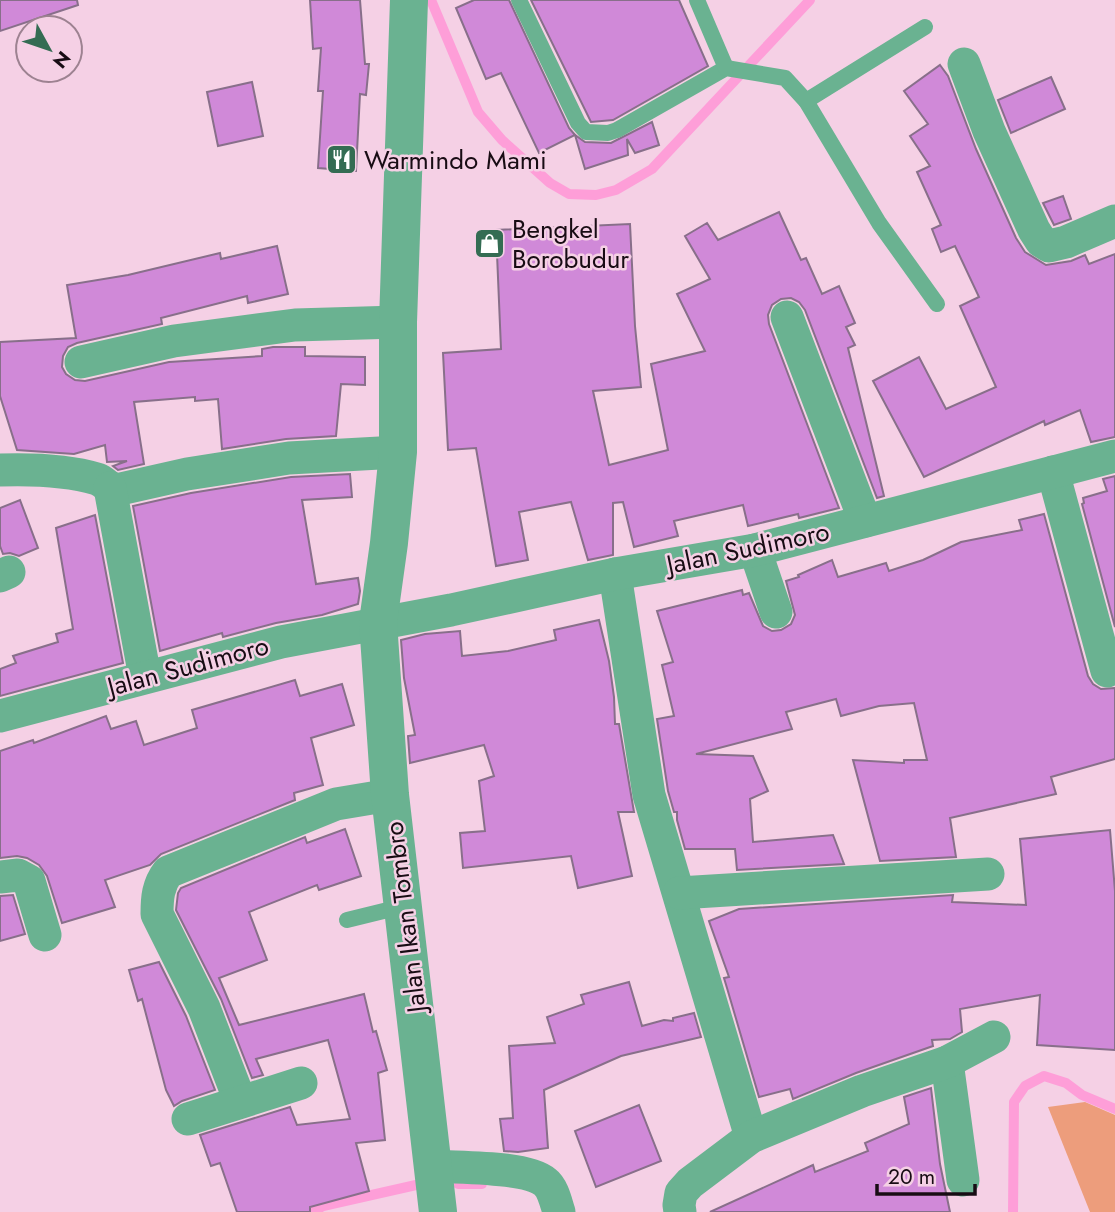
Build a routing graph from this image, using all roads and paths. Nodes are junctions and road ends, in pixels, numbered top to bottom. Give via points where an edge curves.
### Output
1 (409, 0) edge
2 (519, 0) edge
3 (697, 0) edge
4 (925, 27) dead end
5 (964, 64) dead end
6 (731, 70) junction
7 (806, 101) junction
8 (1115, 221) edge
9 (937, 304) dead end
10 (787, 317) dead end
11 (398, 322) junction
12 (81, 362) dead end
13 (398, 452) junction
14 (1115, 456) edge
15 (0, 470) edge
16 (1053, 472) junction
17 (110, 488) junction
18 (865, 521) junction
19 (755, 550) junction
20 (615, 574) junction
21 (776, 612) dead end
22 (378, 622) junction
23 (1107, 671) dead end
24 (145, 677) junction
25 (0, 716) edge
26 (390, 795) junction
27 (988, 874) dead end
28 (0, 877) edge
29 (678, 893) junction
30 (404, 906) junction
31 (347, 920) dead end
32 (45, 936) dead end
33 (994, 1037) dead end
34 (947, 1062) junction
35 (301, 1083) dead end
36 (240, 1101) junction
37 (188, 1119) dead end
38 (751, 1137) junction
39 (434, 1166) junction
40 (963, 1180) dead end
41 (438, 1212) edge
42 (559, 1212) edge
43 (680, 1212) edge

1 - 11 street
2 - 6 lane via 586,132 617,130
3 - 6 lane
4 - 7 lane
5 - 8 street via 989,131 1041,241 1049,246 1062,243
6 - 7 lane via 785,78
7 - 9 lane via 879,223
10 - 18 street
11 - 12 street via 296,326 174,341
11 - 13 street
13 - 17 street via 289,458
13 - 22 street
14 - 16 street, Jalan Sudimoro
15 - 17 street via 91,478
16 - 18 street, Jalan Sudimoro
16 - 23 street
17 - 24 street
18 - 19 street, Jalan Sudimoro
19 - 20 street, Jalan Sudimoro
19 - 21 street
20 - 22 street, Jalan Sudimoro
20 - 29 street via 653,808
22 - 24 street, Jalan Sudimoro
22 - 26 street, Jalan Ikan Tombro
24 - 25 street, Jalan Sudimoro
26 - 30 street, Jalan Ikan Tombro
26 - 36 street via 336,804 168,872 160,884 157,914 204,1008
27 - 29 street
28 - 32 street via 18,875 29,881
29 - 38 street
30 - 31 lane
30 - 39 street, Jalan Ikan Tombro
33 - 34 street
34 - 38 street
34 - 40 street
35 - 36 street
36 - 37 street
38 - 43 street via 690,1183 681,1193
39 - 41 street, Jalan Ikan Tombro
39 - 42 street via 520,1172 546,1182

